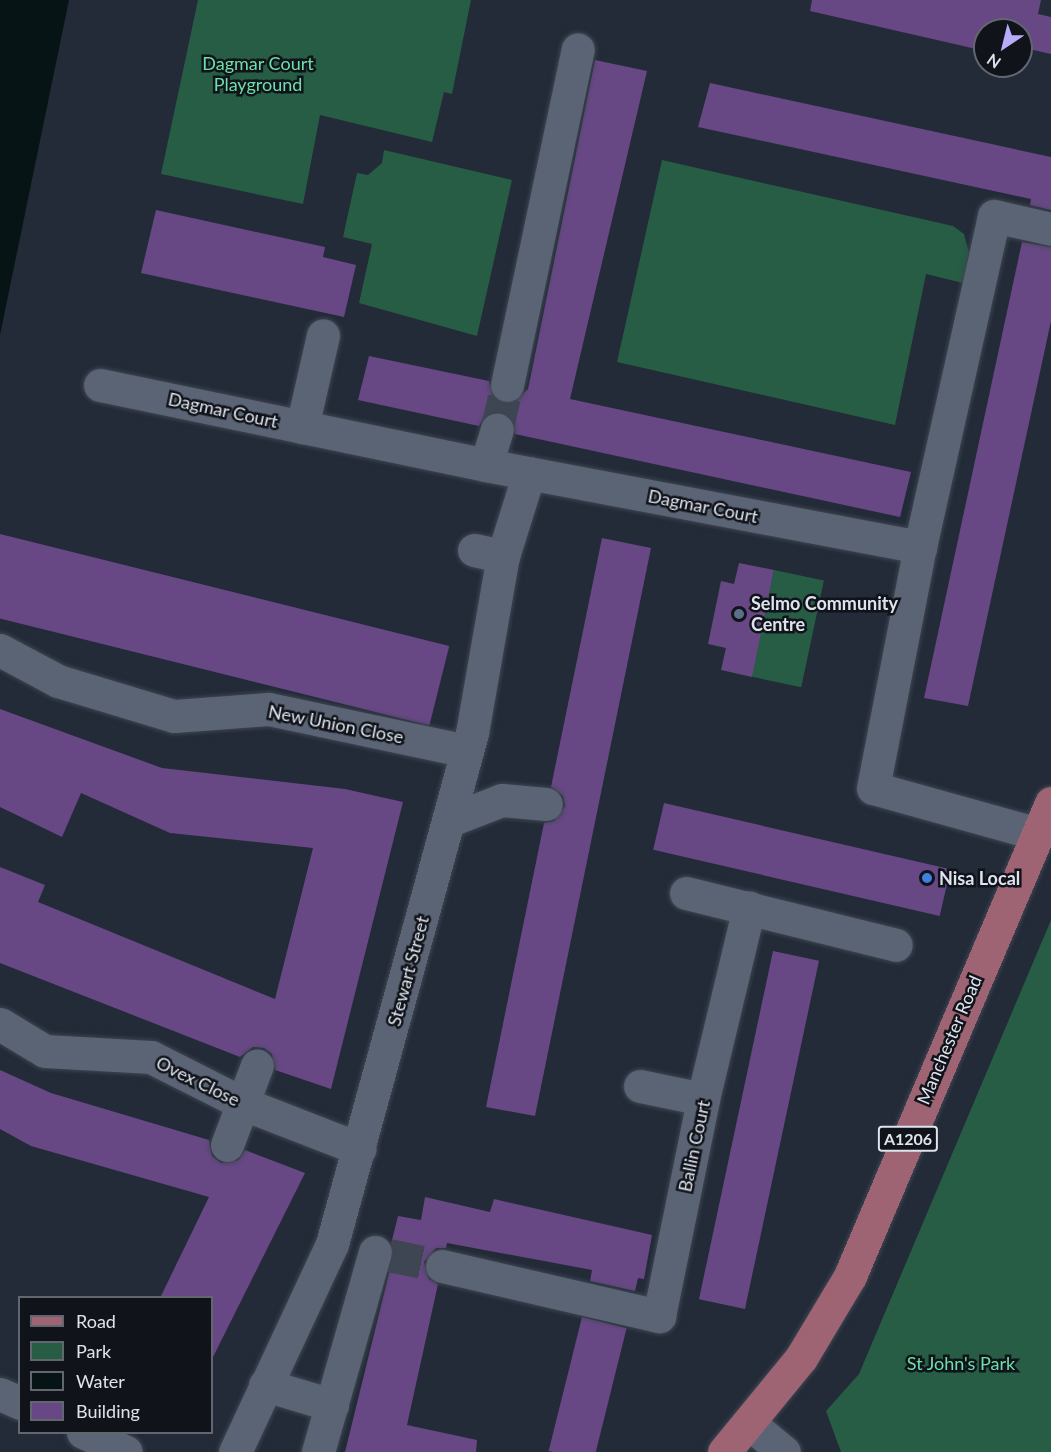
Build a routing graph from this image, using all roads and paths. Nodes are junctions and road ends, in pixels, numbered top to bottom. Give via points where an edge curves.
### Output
1 (578, 49) dead end
2 (1051, 230) edge
3 (323, 335) dead end
4 (100, 385) dead end
5 (507, 385) tunnel mouth
6 (302, 427) junction
7 (497, 430) tunnel mouth
8 (486, 465) junction
9 (529, 473) junction
10 (920, 547) junction
11 (0, 650) edge
12 (467, 751) junction
13 (1051, 803) edge
14 (546, 804) dead end
15 (448, 821) junction
16 (1038, 834) junction
17 (686, 893) dead end
18 (749, 907) junction
19 (896, 945) dead end
20 (0, 1024) edge
21 (257, 1065) dead end
22 (640, 1086) dead end
23 (704, 1099) junction
24 (244, 1104) junction
25 (227, 1145) dead end
26 (360, 1149) junction
27 (332, 1244) junction
28 (442, 1266) tunnel mouth
29 (265, 1385) junction
30 (0, 1394) edge
31 (18, 1402) edge
32 (332, 1404) junction
33 (750, 1424) junction
34 (87, 1434) edge
35 (126, 1452) edge
36 (235, 1452) edge
37 (318, 1452) edge
38 (724, 1452) edge
39 (784, 1452) edge

1 - 5 street
2 - 10 street via 994,216
3 - 6 street
4 - 6 street, Dagmar Court
6 - 8 street, Dagmar Court
7 - 8 street
8 - 9 street, Dagmar Court
9 - 10 street, Dagmar Court
9 - 12 street, Stewart Street via 488,553
10 - 16 street via 873,788
11 - 12 street, New Union Close via 58,681 174,716 269,709
12 - 15 street, Stewart Street
13 - 16 main road, Manchester Road / A1206
14 - 15 street via 502,800
15 - 26 street, Stewart Street
16 - 33 main road, Manchester Road / A1206 via 850,1276 801,1358
17 - 18 street
18 - 19 street
18 - 23 street, Ballin Court
20 - 24 street, Ovex Close via 45,1051 151,1057
21 - 24 street
22 - 23 street
23 - 28 street, Ballin Court via 659,1316
24 - 25 street
24 - 26 street, Ovex Close
26 - 27 street, Stewart Street
27 - 29 street, Stewart Street
27 - 32 street via 382,1254
29 - 32 street
29 - 36 street, Stewart Street
30 - 31 street
32 - 37 street
33 - 38 main road, Manchester Road / A1206
33 - 39 street
34 - 35 street

